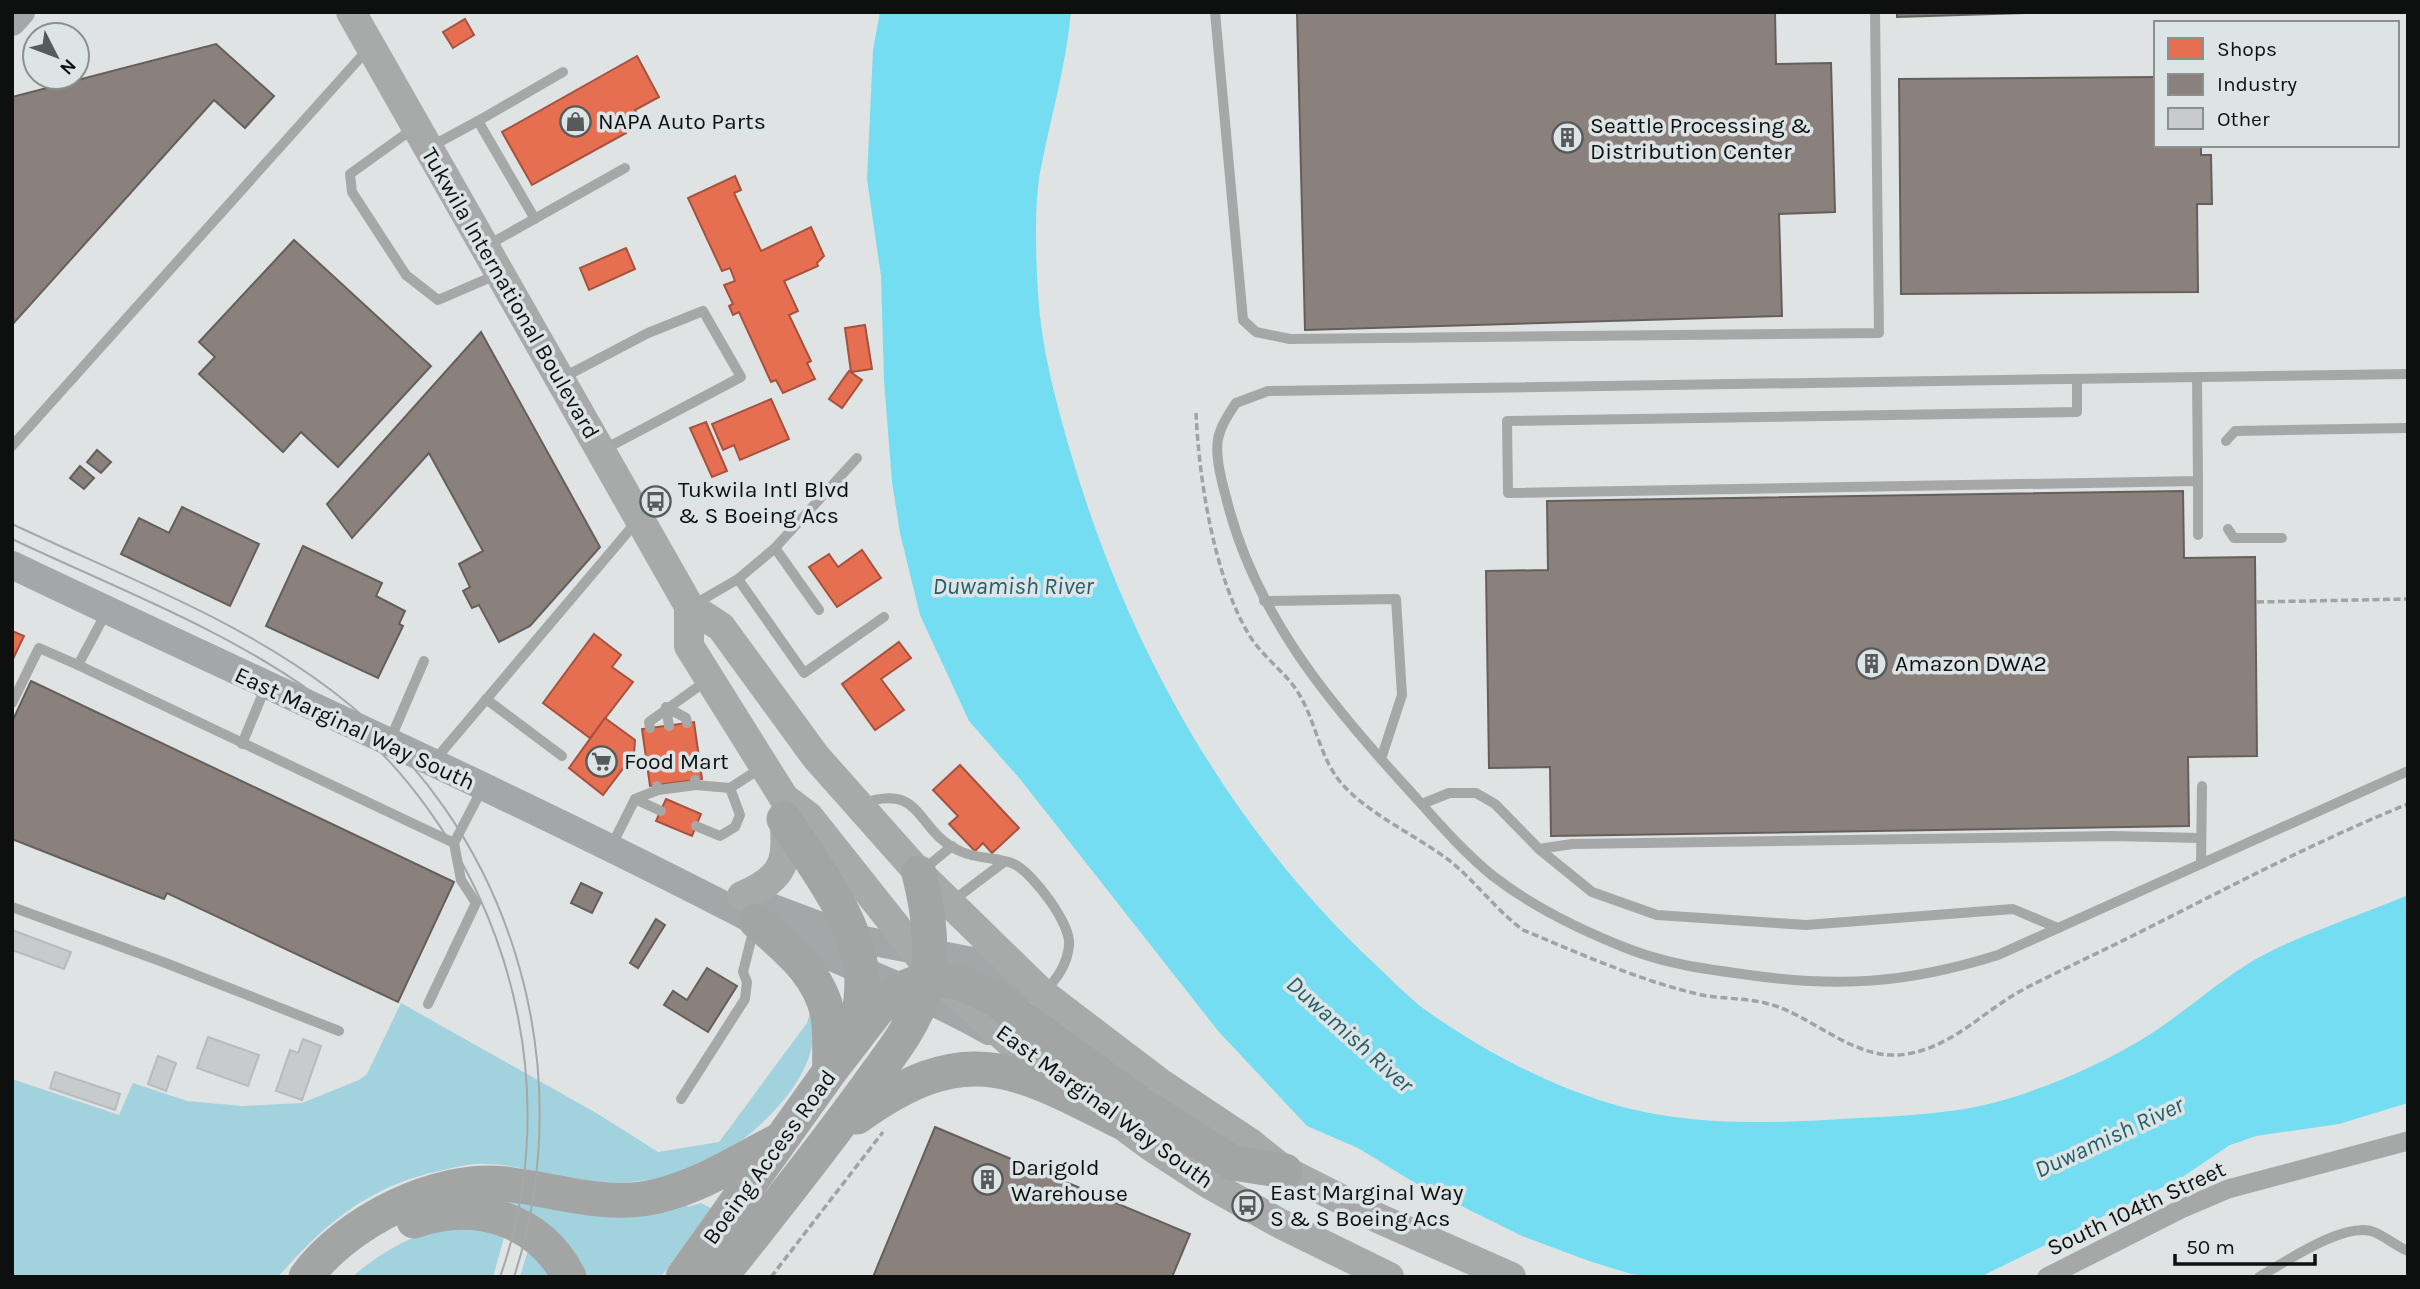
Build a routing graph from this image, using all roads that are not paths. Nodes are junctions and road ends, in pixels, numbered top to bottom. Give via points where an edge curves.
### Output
1 (21, 12) edge
2 (351, 12) edge
3 (1215, 12) edge
4 (1875, 12) edge
5 (12, 22) edge
6 (371, 46) junction
7 (563, 72) dead end
8 (478, 121) junction
9 (422, 137) junction
10 (625, 168) dead end
11 (535, 219) junction
12 (485, 247) junction
13 (500, 274) junction
14 (2408, 374) edge
15 (2197, 377) junction
16 (560, 379) junction
17 (2077, 379) junction
18 (2408, 428) edge
19 (2227, 441) dead end
20 (12, 446) edge
21 (601, 451) junction
22 (857, 458) dead end
23 (2197, 481) junction
24 (639, 518) junction
25 (2228, 529) dead end
26 (2198, 535) dead end
27 (2282, 538) dead end
28 (775, 548) junction
29 (12, 565) edge
30 (738, 579) junction
31 (1264, 601) junction
32 (689, 607) junction
33 (107, 610) junction
34 (819, 610) dead end
35 (884, 617) dead end
36 (424, 661) dead end
37 (78, 666) junction
38 (710, 679) junction
39 (267, 686) junction
40 (486, 699) junction
41 (12, 703) edge
42 (666, 707) junction
43 (687, 723) dead end
44 (669, 726) dead end
45 (650, 728) dead end
46 (390, 740) junction
47 (242, 744) junction
48 (562, 756) dead end
49 (1381, 759) junction
50 (432, 762) junction
51 (764, 766) junction
52 (2408, 771) edge
53 (2202, 786) dead end
54 (483, 788) junction
55 (730, 788) junction
56 (635, 799) junction
57 (1422, 804) junction
58 (858, 806) junction
59 (784, 808) junction
60 (661, 811) dead end
61 (696, 827) dead end
62 (2202, 838) junction
63 (454, 844) junction
64 (952, 846) junction
65 (611, 849) junction
66 (1539, 849) junction
67 (1004, 862) junction
68 (2201, 864) junction
69 (919, 873) junction
70 (949, 904) junction
71 (12, 907) edge
72 (749, 908) junction
73 (2058, 928) junction
74 (857, 953) junction
75 (923, 972) junction
76 (1043, 994) junction
77 (428, 1004) dead end
78 (339, 1031) dead end
79 (855, 1038) junction
80 (830, 1071) junction
81 (681, 1099) dead end
82 (1119, 1121) junction
83 (832, 1136) junction
84 (782, 1139) junction
85 (2408, 1141) edge
86 (1285, 1171) junction
87 (2408, 1251) edge
88 (1374, 1274) edge
89 (306, 1277) edge
90 (331, 1277) edge
91 (569, 1277) edge
92 (683, 1277) edge
93 (720, 1277) edge
94 (1511, 1277) edge
95 (2047, 1277) edge
96 (2259, 1277) edge

1 - 5 street
2 - 6 main road, Tukwila International Boulevard
3 - 4 lane via 1243,320 1256,332 1290,339 1879,333
6 - 9 main road, Tukwila International Boulevard
6 - 20 lane
7 - 8 lane
8 - 9 lane
8 - 11 lane
9 - 12 main road, Tukwila International Boulevard
9 - 13 lane via 350,174 352,192 406,275 438,300
10 - 11 lane
11 - 12 lane
12 - 13 main road, Tukwila International Boulevard
13 - 16 main road, Tukwila International Boulevard
14 - 15 lane
15 - 17 lane
15 - 23 lane
16 - 21 main road, Tukwila International Boulevard
16 - 21 lane via 703,310 741,377
17 - 23 lane via 2077,412 1507,421 1508,493
17 - 31 lane via 1268,391 1236,402 1218,434 1221,478 1234,532
18 - 19 lane via 2235,431
21 - 24 main road, Tukwila International Boulevard
22 - 28 lane
23 - 26 lane
24 - 32 main road, Tukwila International Boulevard
24 - 40 lane
25 - 27 lane via 2234,538
28 - 30 lane
28 - 34 lane
29 - 33 street, East Marginal Way South
30 - 32 lane
30 - 35 lane via 804,673
31 - 49 lane via 1301,662
31 - 49 lane via 1396,599 1402,695
32 - 38 main road via 689,646
32 - 58 main road via 721,627 816,757
33 - 37 lane
33 - 39 street, East Marginal Way South
36 - 46 lane
37 - 41 lane via 39,648
37 - 47 lane
38 - 42 lane
38 - 51 main road
39 - 46 street, East Marginal Way South
39 - 47 lane
40 - 48 lane
40 - 50 lane
42 - 43 lane
42 - 44 lane
42 - 45 lane via 649,722
46 - 50 street, East Marginal Way South
47 - 63 lane
49 - 57 lane
50 - 54 street, East Marginal Way South
51 - 55 lane
51 - 59 main road
52 - 68 lane
53 - 62 lane
54 - 63 lane
54 - 65 street, East Marginal Way South
55 - 56 lane via 677,785
55 - 61 lane via 740,815 735,827 720,836
56 - 60 lane
56 - 65 lane
57 - 66 lane via 1449,793 1476,793 1495,804
57 - 73 lane via 1492,875 1528,900 1634,951 1688,967 1803,983 1870,983 1943,972 1998,955
58 - 64 lane via 897,797
58 - 69 main road
59 - 72 main road via 787,851 782,868 760,888
59 - 74 highway via 843,914
59 - 75 main road via 809,817
62 - 66 lane via 1599,844
62 - 68 lane
63 - 77 lane via 461,880 475,903
64 - 67 lane
64 - 69 lane
65 - 72 street, East Marginal Way South via 699,891
66 - 73 lane via 1591,892 1657,915 1806,925 2013,909
67 - 70 lane
67 - 76 lane via 1014,864 1036,883 1065,927 1070,943 1065,965
68 - 73 lane
69 - 70 main road
69 - 75 highway via 929,927
70 - 76 main road
71 - 78 lane
72 - 74 street, East Marginal Way South
72 - 80 highway via 804,966 821,992 828,1019
72 - 81 lane via 745,999
74 - 75 street
74 - 75 street
74 - 79 highway via 861,1003
75 - 76 street via 983,963
75 - 79 highway, Boeing Access Road via 877,1010
75 - 82 main road, East Marginal Way South via 1013,1045
75 - 83 highway via 904,1034
75 - 86 highway via 1002,1002 1140,1104 1233,1163
76 - 86 main road
79 - 80 highway, Boeing Access Road
80 - 84 highway, Boeing Access Road
82 - 83 highway via 1046,1084 1009,1072 966,1069 921,1078 895,1090
82 - 88 main road, East Marginal Way South via 1209,1184
83 - 93 highway, Boeing Access Road
84 - 89 highway via 680,1191 639,1199 579,1196 502,1183 422,1195 376,1217 343,1240
84 - 92 highway, Boeing Access Road
85 - 95 street, South 104th Street via 2228,1189
86 - 94 main road
87 - 96 lane via 2373,1231 2358,1231 2341,1234
90 - 91 highway via 360,1251 401,1225 439,1212 500,1217 525,1228 545,1244

